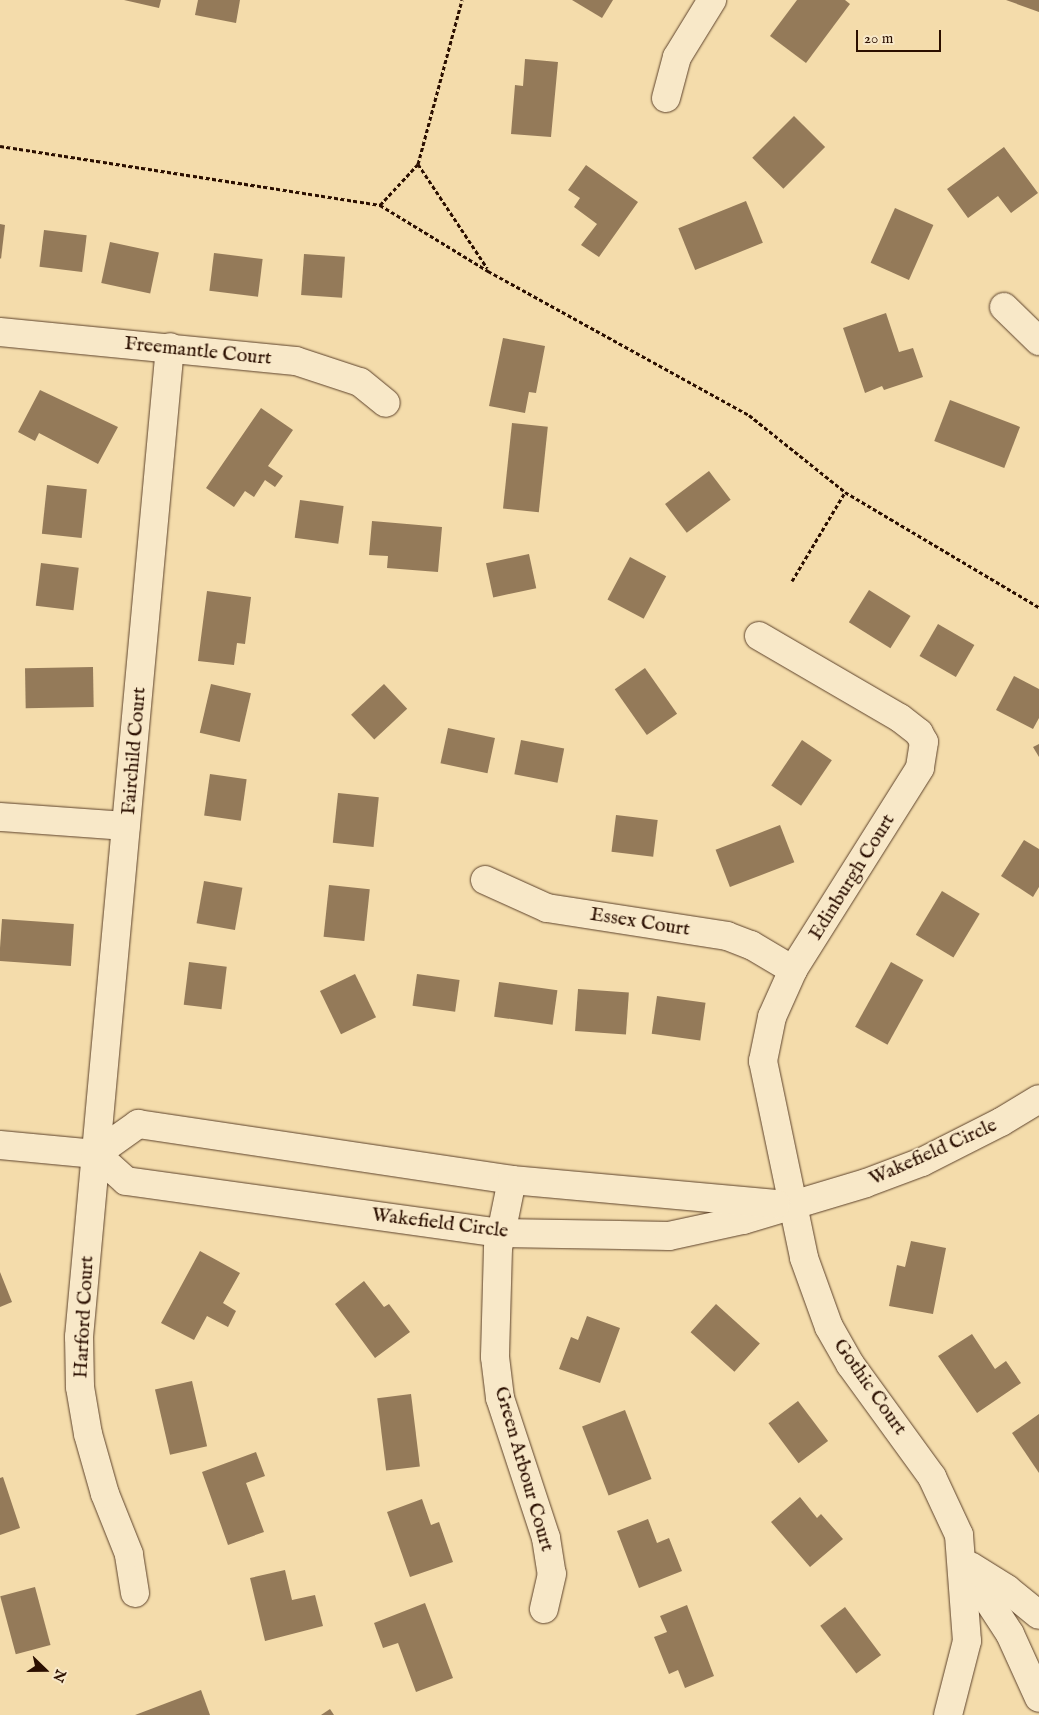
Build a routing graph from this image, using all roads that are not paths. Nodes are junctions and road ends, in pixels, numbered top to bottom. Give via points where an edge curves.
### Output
1 (712, 0) edge
2 (666, 98) dead end
3 (1004, 307) dead end
4 (0, 332) edge
5 (1039, 341) edge
6 (170, 348) junction
7 (386, 404) dead end
8 (759, 636) dead end
9 (0, 817) edge
10 (126, 826) junction
11 (486, 880) dead end
12 (793, 970) junction
13 (1039, 1099) edge
14 (0, 1145) edge
15 (96, 1154) junction
16 (512, 1180) junction
17 (793, 1205) junction
18 (501, 1233) junction
19 (963, 1562) junction
20 (136, 1593) dead end
21 (544, 1609) dead end
22 (1039, 1615) edge
23 (1039, 1698) edge
24 (948, 1715) edge

1 - 2 street via 677,57
3 - 5 street
4 - 6 street, Freemantle Court
6 - 7 street, Freemantle Court via 296,361 360,382
6 - 10 street, Fairchild Court
8 - 12 street, Edinburgh Court via 900,718 919,733 924,742 920,768
9 - 10 street
10 - 15 street, Fairchild Court
11 - 12 street, Essex Court via 547,908 727,936 751,945
12 - 17 street, Edinburgh Court via 772,1017 763,1061
13 - 17 street, Wakefield Circle via 922,1162
14 - 15 street
15 - 16 street, Wakefield Circle via 138,1124
15 - 18 street, Wakefield Circle via 126,1181
15 - 20 street, Harford Court via 79,1337 80,1386 88,1434 105,1494 129,1554
16 - 17 street, Wakefield Circle
16 - 18 street, Green Arbour Court
17 - 18 street, Wakefield Circle via 668,1236
17 - 19 street, Gothic Court via 804,1258 829,1327 850,1364 932,1477 959,1535
18 - 21 street, Green Arbour Court via 495,1292 495,1357 500,1398 546,1538 552,1574
19 - 22 street via 1007,1589
19 - 23 street via 1010,1634
19 - 24 street, Gothic Court via 967,1641

